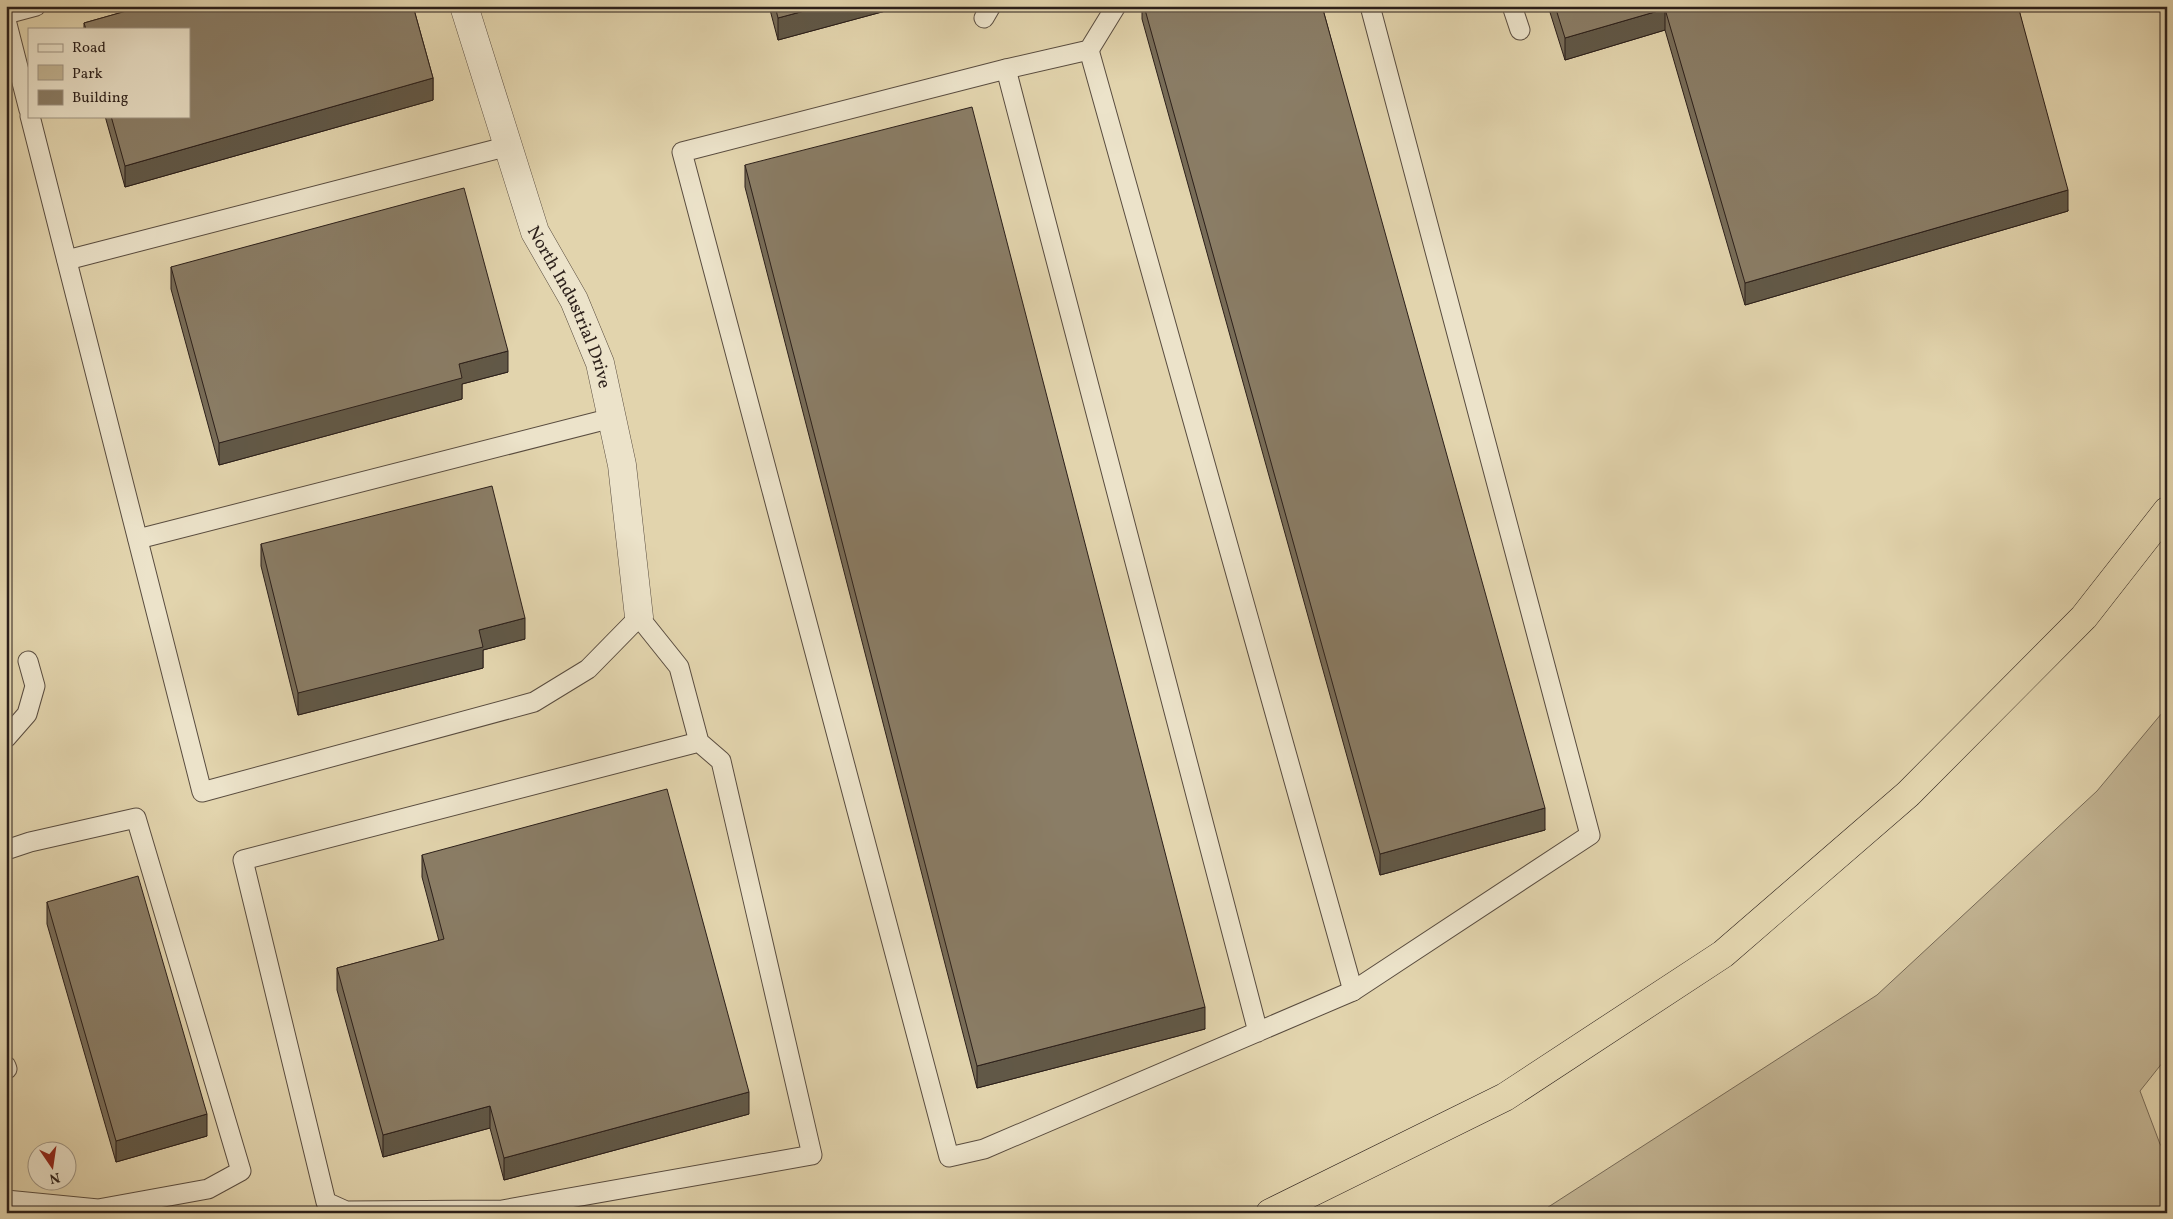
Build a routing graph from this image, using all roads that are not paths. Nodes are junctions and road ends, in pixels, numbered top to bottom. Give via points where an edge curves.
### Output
1 (36, 6) edge
2 (464, 6) edge
3 (1116, 6) edge
4 (1370, 6) edge
5 (1512, 6) edge
6 (6, 14) edge
7 (6, 20) edge
8 (1520, 30) dead end
9 (1089, 50) junction
10 (1006, 69) junction
11 (28, 106) edge
12 (31, 118) edge
13 (508, 146) junction
14 (67, 260) junction
15 (612, 418) junction
16 (2167, 511) edge
17 (138, 539) junction
18 (639, 617) junction
19 (28, 661) dead end
20 (6, 738) edge
21 (699, 742) junction
22 (6, 850) edge
23 (1353, 991) junction
24 (1258, 1032) junction
25 (6, 1200) edge
26 (1270, 1213) edge

1 - 6 lane
2 - 13 street, North Industrial Drive
3 - 9 lane
4 - 23 lane via 1590,835
5 - 8 lane
7 - 11 lane
9 - 10 lane
9 - 23 lane
10 - 24 lane
10 - 24 lane via 682,152 684,162 949,1157 984,1149
12 - 14 lane
13 - 14 lane
13 - 15 street, North Industrial Drive via 535,232 574,300 600,363
14 - 17 lane
15 - 17 lane
15 - 18 street, North Industrial Drive via 622,465
16 - 26 highway via 2084,617 1908,794 1723,954 1504,1097
17 - 18 lane via 202,792 534,702 588,669
18 - 21 lane via 680,667
19 - 20 lane via 35,686 27,714
21 - 21 lane via 721,761 812,1155 502,1210 346,1211 326,1202 243,860
22 - 25 lane via 136,818 241,1171 208,1188 98,1209
23 - 24 lane

